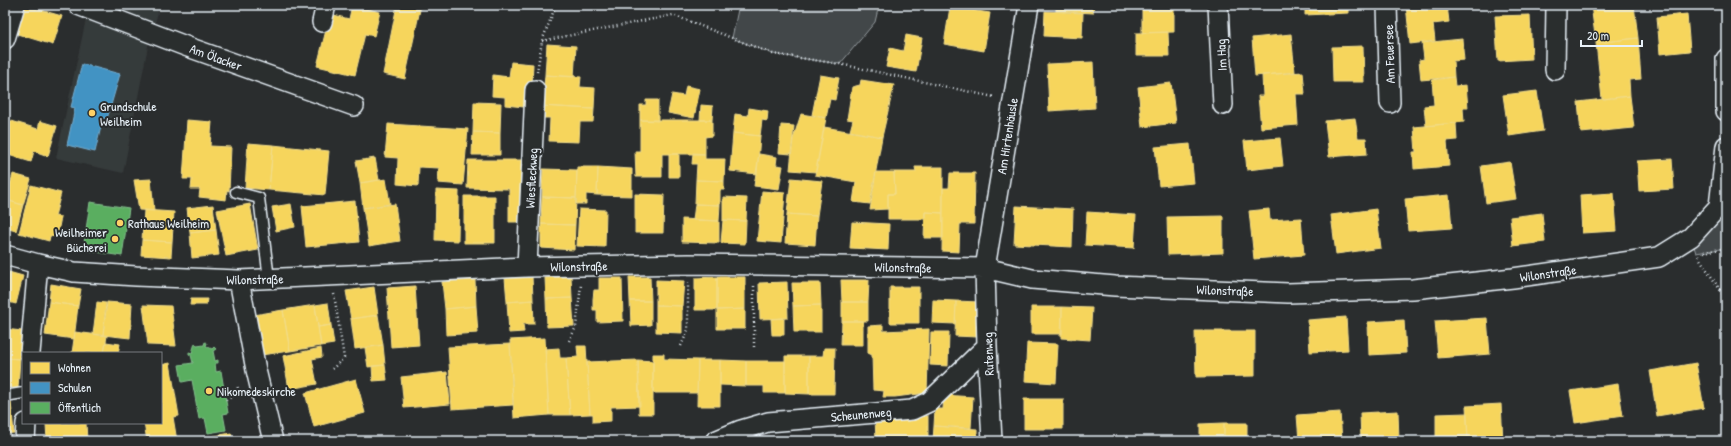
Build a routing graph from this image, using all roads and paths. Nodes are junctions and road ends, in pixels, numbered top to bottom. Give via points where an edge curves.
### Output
1 (15, 5) edge
2 (78, 5) edge
3 (556, 5) edge
4 (1029, 5) edge
5 (1218, 5) edge
6 (1387, 5) edge
7 (1556, 5) edge
8 (5, 39) edge
9 (542, 41) junction
10 (1726, 59) edge
11 (1555, 70) dead end
12 (535, 90) joint
13 (1013, 101) junction
14 (1390, 103) dead end
15 (1224, 105) dead end
16 (354, 106) dead end
17 (1726, 111) edge
18 (1726, 146) edge
19 (236, 192) dead end
20 (1726, 248) edge
21 (5, 255) edge
22 (38, 264) junction
23 (689, 264) junction
24 (754, 265) junction
25 (584, 266) junction
26 (527, 267) junction
27 (985, 268) junction
28 (332, 276) junction
29 (269, 279) junction
30 (239, 280) junction
31 (1726, 299) edge
32 (569, 341) dead end
33 (681, 346) dead end
34 (987, 346) junction
35 (754, 347) dead end
36 (30, 352) edge
37 (332, 369) dead end
38 (236, 378) dead end
39 (22, 393) edge
40 (5, 396) edge
41 (226, 400) dead end
42 (26, 424) edge
43 (25, 441) edge
44 (273, 441) edge
45 (715, 441) edge
46 (992, 441) edge

1 - 8 street
2 - 16 street, Am Ölacker
3 - 9 path
4 - 13 street, Am Hirtenhäusle
5 - 15 street, Im Hag
6 - 14 street, Am Feuersee
7 - 11 street
9 - 12 path
9 - 13 path via 673,15 772,54 840,64
10 - 17 street
12 - 26 street, Wiesfleckweg
13 - 27 street, Am Hirtenhäusle
18 - 27 street, Wilonstraße via 1719,206 1691,237 1659,257 1521,277 1413,289 1288,293 1115,286 1032,279
19 - 29 lane via 259,198
20 - 31 path via 1696,253
21 - 22 street, Wilonstraße
22 - 30 street, Wilonstraße via 74,272
22 - 36 street
23 - 24 street, Wilonstraße
23 - 25 street, Wilonstraße
23 - 33 path via 688,330
24 - 27 street, Wilonstraße
24 - 35 path
25 - 26 street, Wilonstraße
25 - 32 path via 576,327
26 - 28 street, Wilonstraße
27 - 34 street, Rutenweg
28 - 29 street, Wilonstraße
28 - 37 path via 344,358
29 - 30 street, Wilonstraße
30 - 44 street
34 - 45 street, Scheunenweg via 929,402 912,410 768,422
34 - 46 street, Rutenweg
38 - 41 path via 239,393
39 - 40 lane
42 - 43 street

